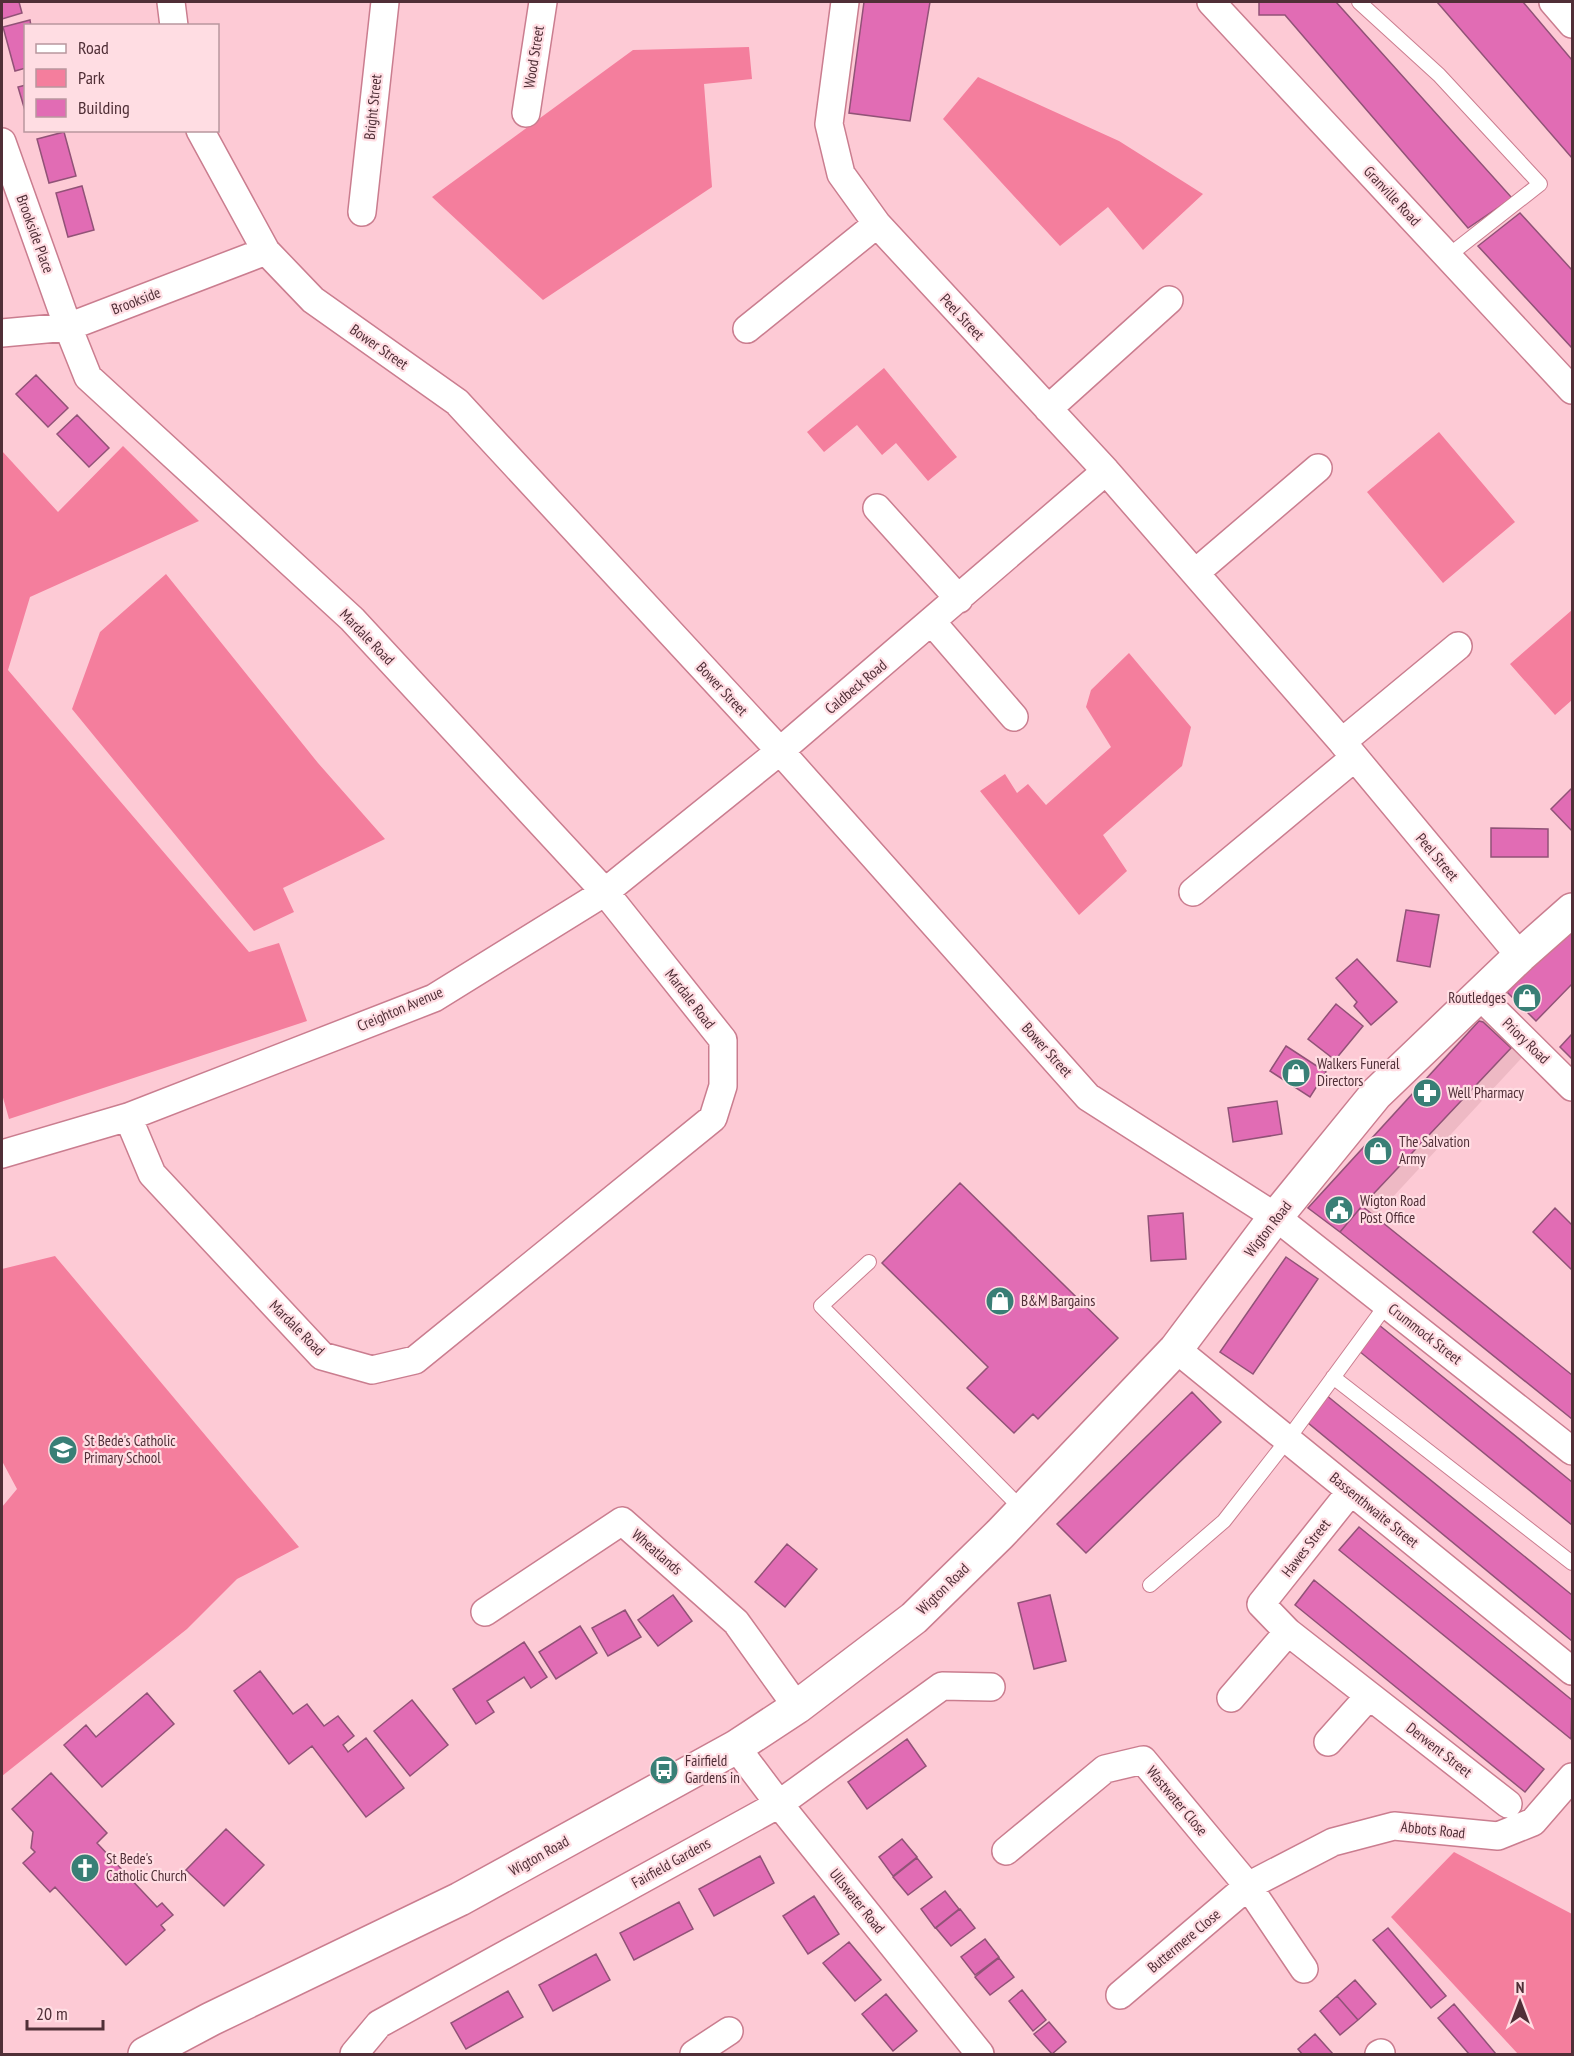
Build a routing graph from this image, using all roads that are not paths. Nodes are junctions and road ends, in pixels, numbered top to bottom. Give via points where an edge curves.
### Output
1 (171, 2) edge
2 (385, 2) edge
3 (543, 2) edge
4 (845, 2) edge
5 (1211, 2) edge
6 (1359, 2) edge
7 (1553, 2) edge
8 (174, 24) edge
9 (1572, 24) edge
10 (526, 113) dead end
11 (201, 132) edge
12 (2, 142) edge
13 (362, 212) dead end
14 (877, 224) junction
15 (266, 251) junction
16 (1448, 256) junction
17 (1170, 300) dead end
18 (68, 327) junction
19 (747, 329) dead end
20 (2, 333) edge
21 (1572, 390) edge
22 (1048, 410) junction
23 (1318, 468) dead end
24 (1106, 471) junction
25 (877, 508) dead end
26 (1195, 573) junction
27 (959, 599) junction
28 (932, 622) junction
29 (1458, 646) dead end
30 (1014, 717) dead end
31 (1348, 750) junction
32 (780, 751) junction
33 (605, 892) junction
34 (1193, 892) dead end
35 (1572, 910) edge
36 (1520, 956) junction
37 (1479, 995) junction
38 (1572, 1087) edge
39 (128, 1117) junction
40 (2, 1154) edge
41 (1276, 1217) junction
42 (869, 1262) dead end
43 (1387, 1304) junction
44 (1176, 1349) junction
45 (1333, 1377) junction
46 (1288, 1439) junction
47 (1572, 1451) edge
48 (1351, 1491) junction
49 (1023, 1510) junction
50 (1572, 1563) edge
51 (1150, 1585) dead end
52 (1261, 1604) joint
53 (485, 1612) dead end
54 (1288, 1632) junction
55 (1572, 1671) edge
56 (991, 1687) dead end
57 (1369, 1696) junction
58 (1231, 1698) dead end
59 (796, 1707) junction
60 (1328, 1742) dead end
61 (736, 1747) junction
62 (1572, 1777) edge
63 (779, 1804) junction
64 (1508, 1804) dead end
65 (1006, 1851) dead end
66 (1248, 1887) junction
67 (1304, 1969) dead end
68 (1120, 1995) dead end
69 (729, 2031) dead end
70 (145, 2055) edge
71 (354, 2055) edge
72 (694, 2055) edge
73 (980, 2055) edge

1 - 8 street
2 - 13 street, Bright Street
3 - 10 street, Wood Street
4 - 14 street, Peel Street via 829,124 841,174
5 - 16 street, Granville Road
6 - 16 lane via 1439,75 1540,184
7 - 9 street
11 - 15 street, Bower Street
12 - 18 street, Brookside Place
14 - 19 street
14 - 22 street, Peel Street
15 - 18 street, Brookside
15 - 32 street, Bower Street via 313,300 457,402
16 - 21 street, Granville Road
17 - 22 street
18 - 20 street, Brookside
18 - 33 street, Mardale Road via 88,376 352,619
22 - 24 street, Peel Street
23 - 26 street
24 - 26 street, Peel Street
24 - 27 street, Caldbeck Road
25 - 27 street
26 - 31 street, Peel Street
27 - 28 street, Caldbeck Road
28 - 30 street
28 - 32 street, Caldbeck Road
29 - 31 street
31 - 34 street
31 - 36 street, Peel Street
32 - 33 street, Creighton Avenue
32 - 41 street, Bower Street via 1088,1097
33 - 39 street, Creighton Avenue via 434,998
33 - 39 street, Mardale Road via 723,1040 723,1086 713,1118 415,1359 372,1370 322,1356 152,1174
35 - 36 main road, Wigton Road
36 - 37 main road, Wigton Road
37 - 38 street, Priory Road
37 - 41 main road, Wigton Road via 1376,1094
39 - 40 street, Creighton Avenue
41 - 43 street, Crummock Street
41 - 44 main road, Wigton Road
42 - 49 lane via 821,1306
43 - 45 lane
43 - 47 street, Crummock Street
44 - 46 street, Bassenthwaite Street
44 - 49 main road, Wigton Road
45 - 46 lane
45 - 50 lane
46 - 48 street, Bassenthwaite Street
46 - 51 lane via 1224,1521
48 - 52 street, Hawes Street
48 - 55 street, Bassenthwaite Street
49 - 59 main road, Wigton Road via 914,1618
52 - 54 street, Derwent Street
53 - 59 street, Wheatlands via 622,1521 736,1622
54 - 57 street, Derwent Street
54 - 58 street
56 - 63 street, Fairfield Gardens via 942,1686
57 - 60 street
57 - 64 street, Derwent Street
59 - 61 main road, Wigton Road
61 - 63 street, Ullswater Road
61 - 70 main road, Wigton Road via 460,1899
62 - 66 street, Abbots Road via 1533,1821 1498,1836 1394,1826 1333,1842
63 - 71 street, Fairfield Gardens via 379,2024
63 - 73 street, Ullswater Road
65 - 66 street, Wastwater Close via 1105,1768 1143,1760
66 - 67 street
66 - 68 street, Buttermere Close
69 - 72 street

